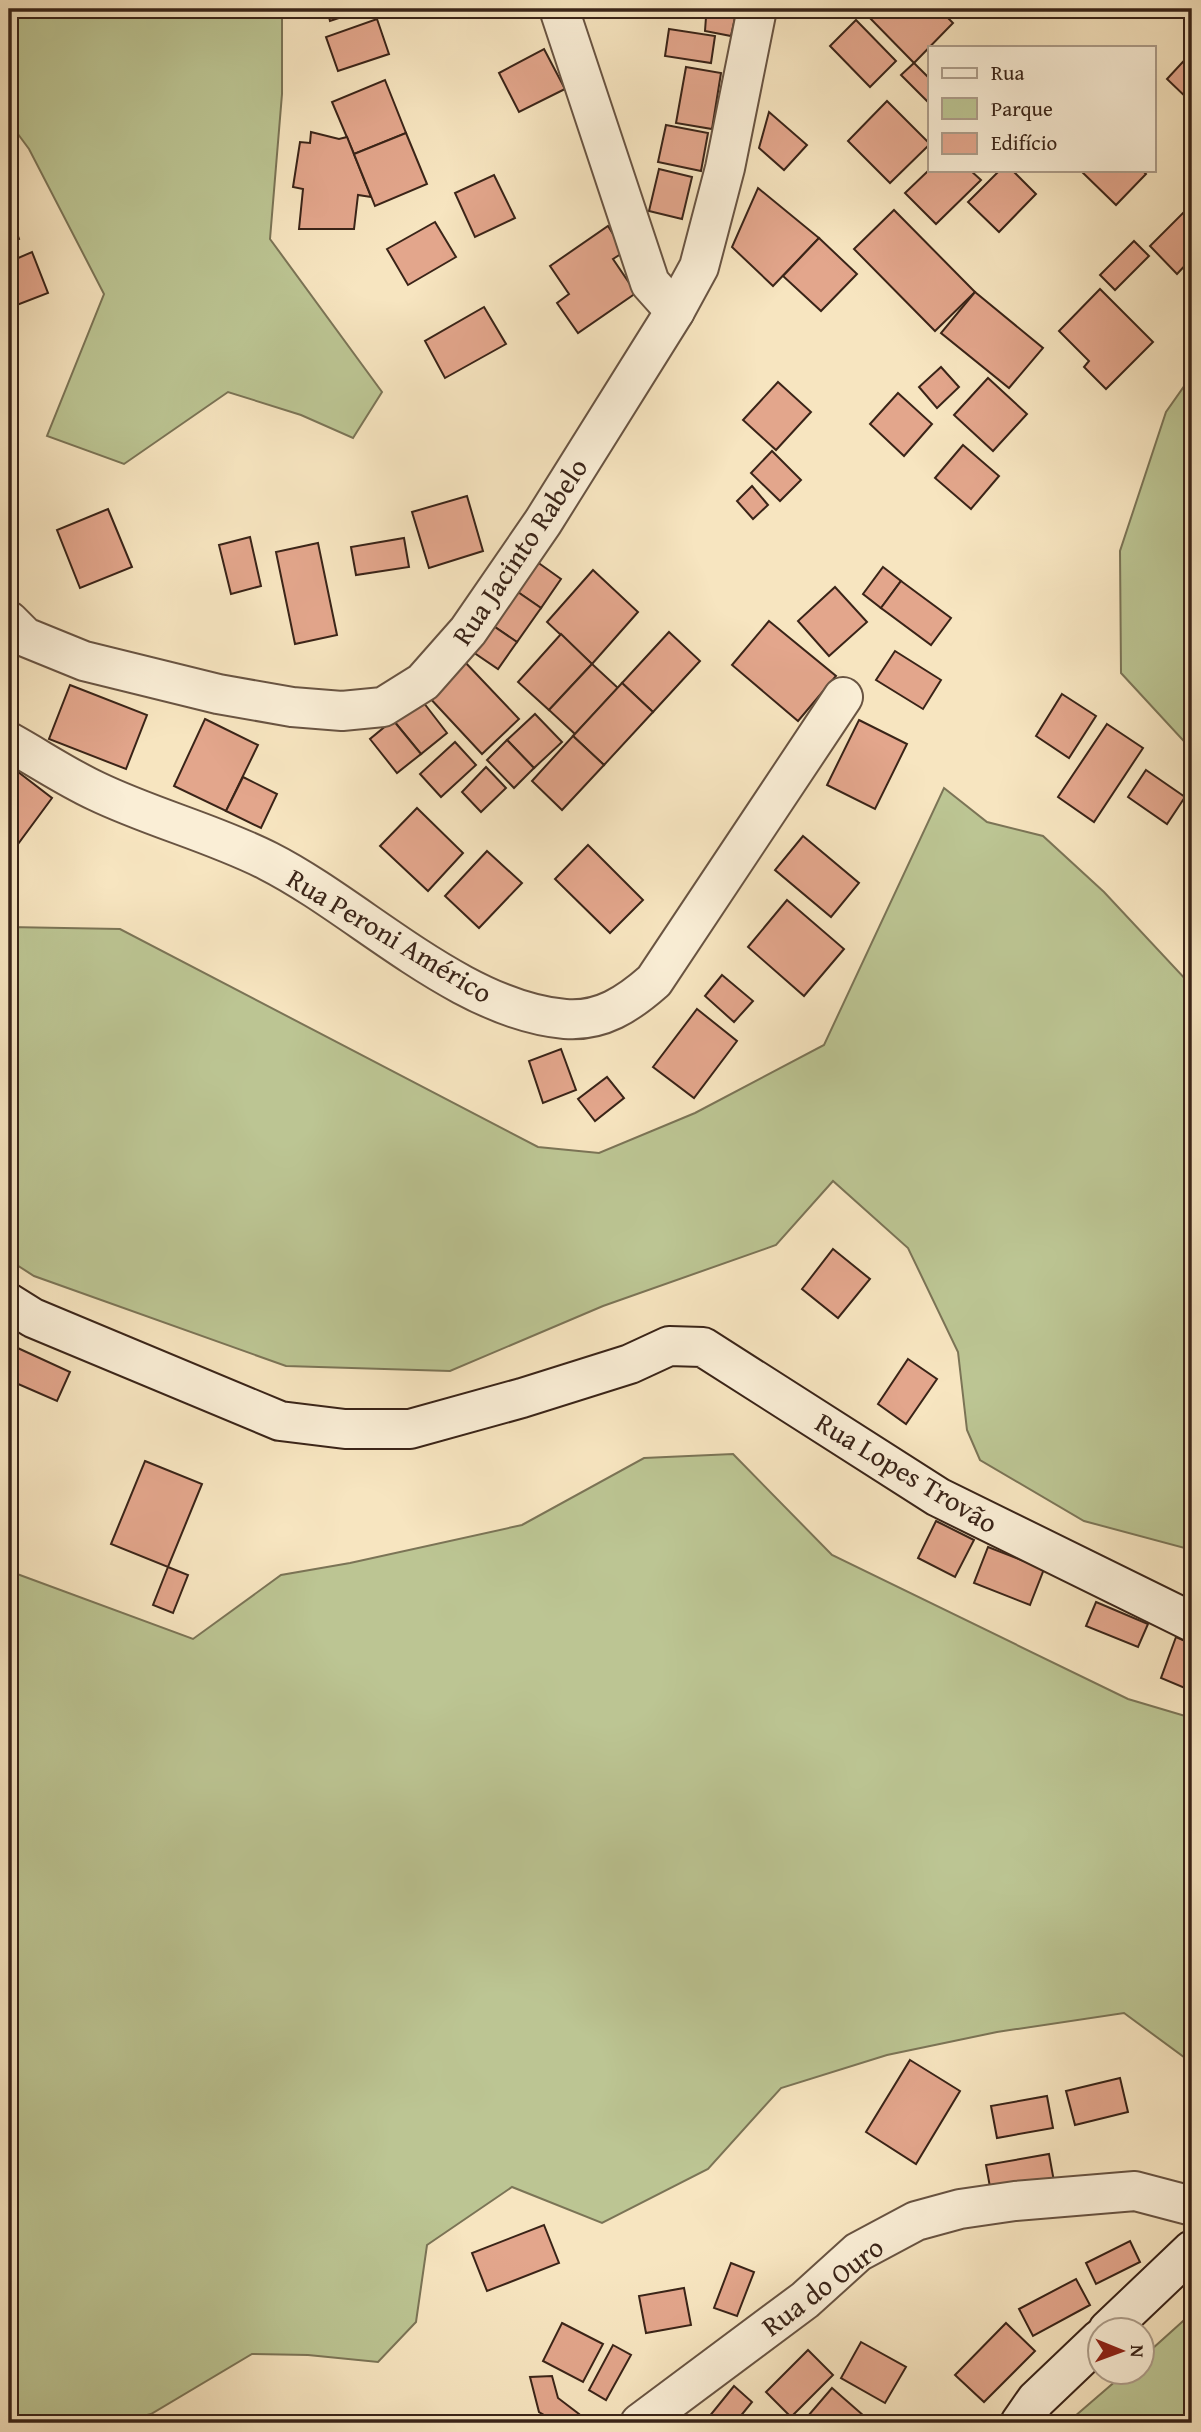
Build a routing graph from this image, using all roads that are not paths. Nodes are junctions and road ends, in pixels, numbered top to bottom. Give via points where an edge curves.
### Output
1 (559, 9) edge
2 (757, 9) edge
3 (675, 311) junction
4 (9, 621) edge
5 (843, 696) dead end
6 (9, 741) edge
7 (9, 1303) edge
8 (1192, 1622) edge
9 (1192, 2206) edge
10 (1192, 2250) edge
11 (1123, 2316) edge
12 (1086, 2352) edge
13 (640, 2423) edge
14 (1020, 2423) edge

1 - 3 street via 650,283
2 - 3 street, Rua Jacinto Rabelo via 725,168 699,267
3 - 4 street, Rua Jacinto Rabelo via 543,522 468,631 423,682 383,706 342,711 218,694 84,661 25,638
5 - 6 street, Rua Peroni Américo via 654,981 616,1009 583,1019 563,1019 503,1003 466,985 268,861 96,791
7 - 8 street, Rua Lopes Trovão via 33,1318 280,1421 345,1429 410,1429 582,1379 669,1346 703,1347 938,1497
9 - 13 street, Rua do Ouro via 1135,2191 1015,2201 916,2221 858,2252 805,2300
10 - 11 street
12 - 14 street via 1036,2400

